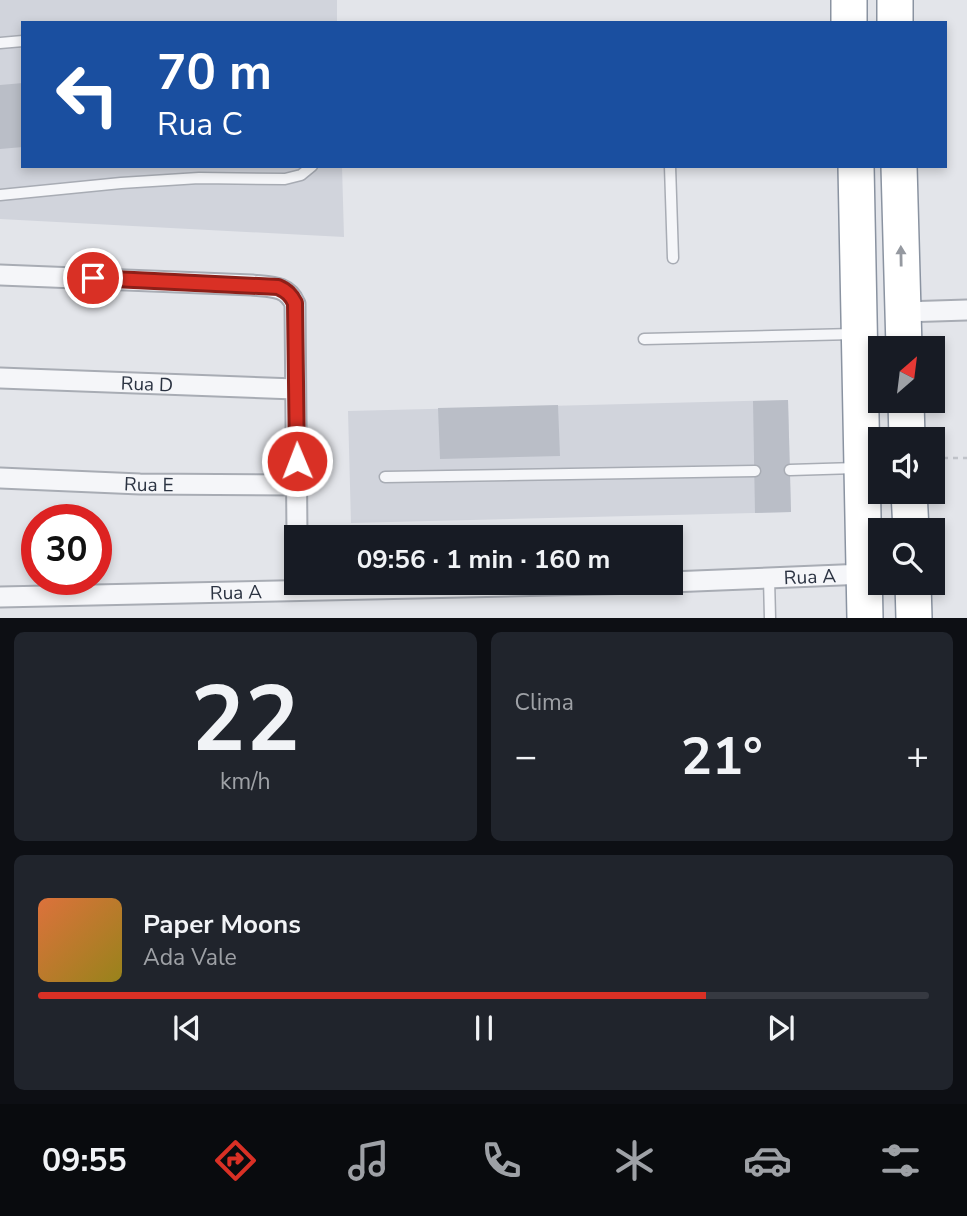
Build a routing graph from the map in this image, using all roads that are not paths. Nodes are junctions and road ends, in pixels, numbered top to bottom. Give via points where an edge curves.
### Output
1 (849, 0) edge
2 (895, 0) edge
3 (849, 21) edge
4 (895, 21) edge
5 (21, 41) edge
6 (0, 43) edge
7 (310, 168) edge
8 (670, 168) edge
9 (856, 168) edge
10 (899, 168) edge
11 (0, 195) edge
12 (673, 258) dead end
13 (859, 270) junction
14 (0, 275) edge
15 (967, 310) edge
16 (903, 312) junction
17 (860, 333) junction
18 (904, 336) edge
19 (644, 339) dead end
20 (0, 379) edge
21 (295, 389) junction
22 (862, 468) junction
23 (790, 470) dead end
24 (755, 471) dead end
25 (385, 477) dead end
26 (0, 478) edge
27 (297, 485) junction
28 (298, 525) edge
29 (865, 574) junction
30 (769, 578) junction
31 (683, 581) edge
32 (284, 587) edge
33 (913, 595) edge
34 (0, 597) edge
35 (770, 618) edge
36 (865, 618) edge
37 (914, 618) edge

1 - 3 highway
2 - 4 highway
5 - 6 lane
7 - 11 lane via 285,179 186,179
8 - 12 lane
9 - 13 highway
16 -> 10 highway
13 - 16 highway via 872,300 888,310
13 - 17 highway
14 - 21 street via 278,287 295,303
15 - 16 street
16 - 18 highway
17 - 19 lane
17 - 22 highway
20 - 21 street, Rua D
21 - 27 street
22 - 23 lane
22 - 29 highway
24 - 25 lane
26 - 27 street, Rua E via 140,485
27 - 28 street
29 - 30 street, Rua A
29 - 36 highway
30 - 31 street, Rua A
30 - 35 lane
32 - 34 street, Rua A
33 - 37 highway

